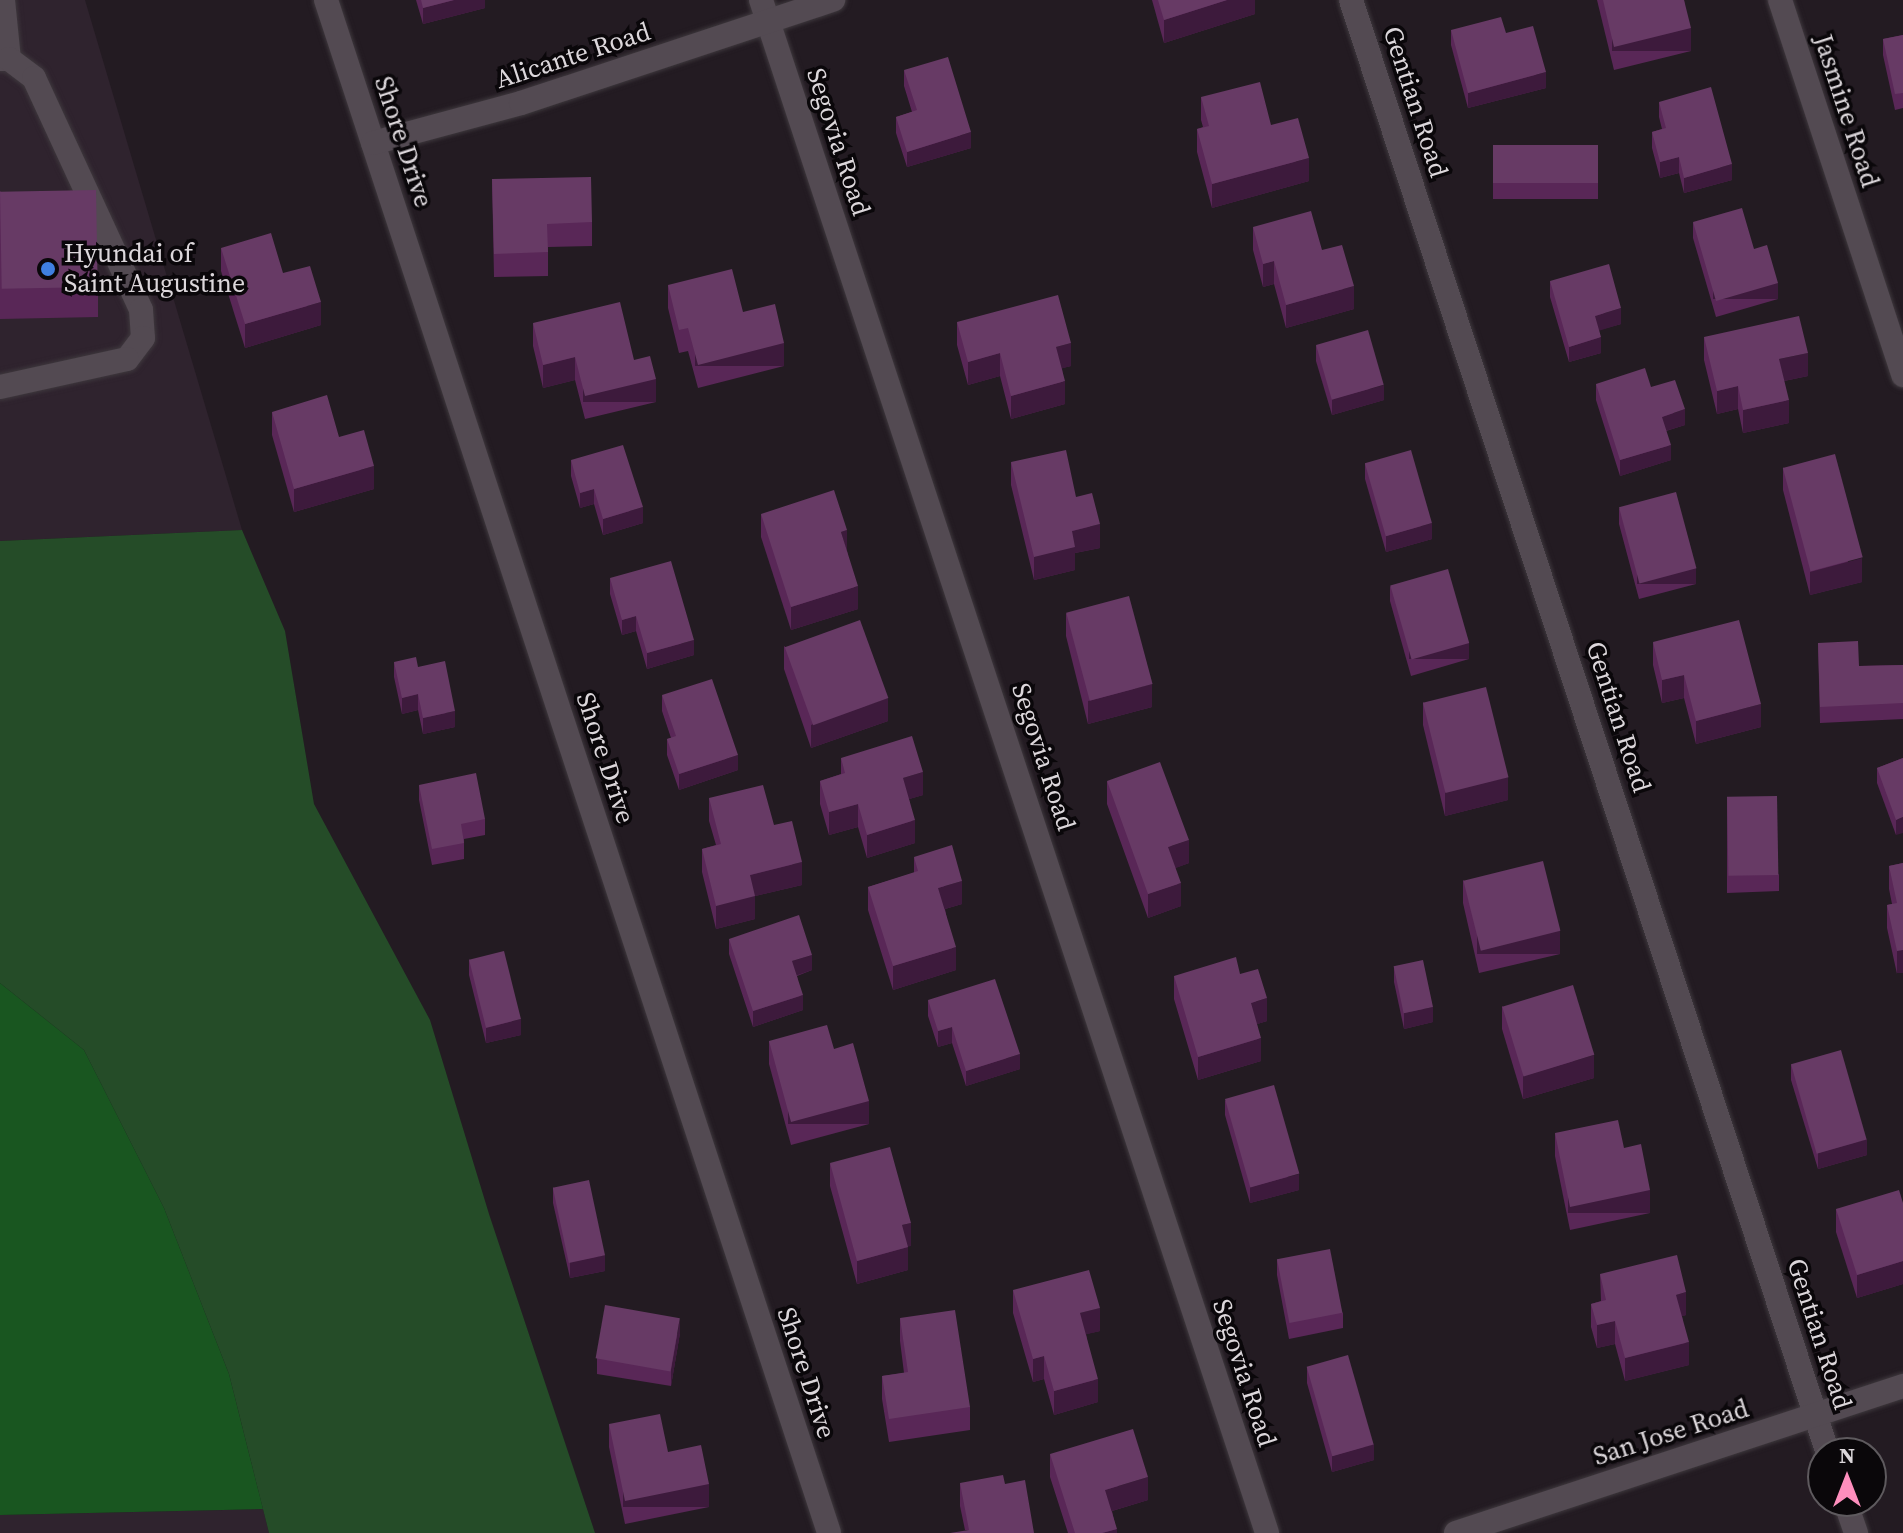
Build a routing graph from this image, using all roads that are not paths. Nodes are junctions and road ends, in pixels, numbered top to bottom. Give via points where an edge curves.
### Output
1 (3, 0) edge
2 (326, 0) edge
3 (833, 0) edge
4 (1351, 0) edge
5 (1780, 0) edge
6 (765, 11) edge
7 (5, 59) edge
8 (373, 143) junction
9 (1903, 375) edge
10 (0, 387) edge
11 (1903, 1386) edge
12 (1815, 1415) junction
13 (1823, 1437) edge
14 (829, 1533) edge
15 (1267, 1533) edge
16 (1456, 1533) edge

1 - 7 street
2 - 8 street, Shore Drive
3 - 6 street, Alicante Road
4 - 12 street, Gentian Road
5 - 9 street, Jasmine Road
6 - 8 street, Alicante Road via 521,103
6 - 15 street, Segovia Road
7 - 10 street via 34,78 141,310 143,338 127,359
8 - 14 street, Shore Drive
11 - 12 street, San Jose Road
12 - 13 street, Gentian Road
12 - 16 street, San Jose Road

